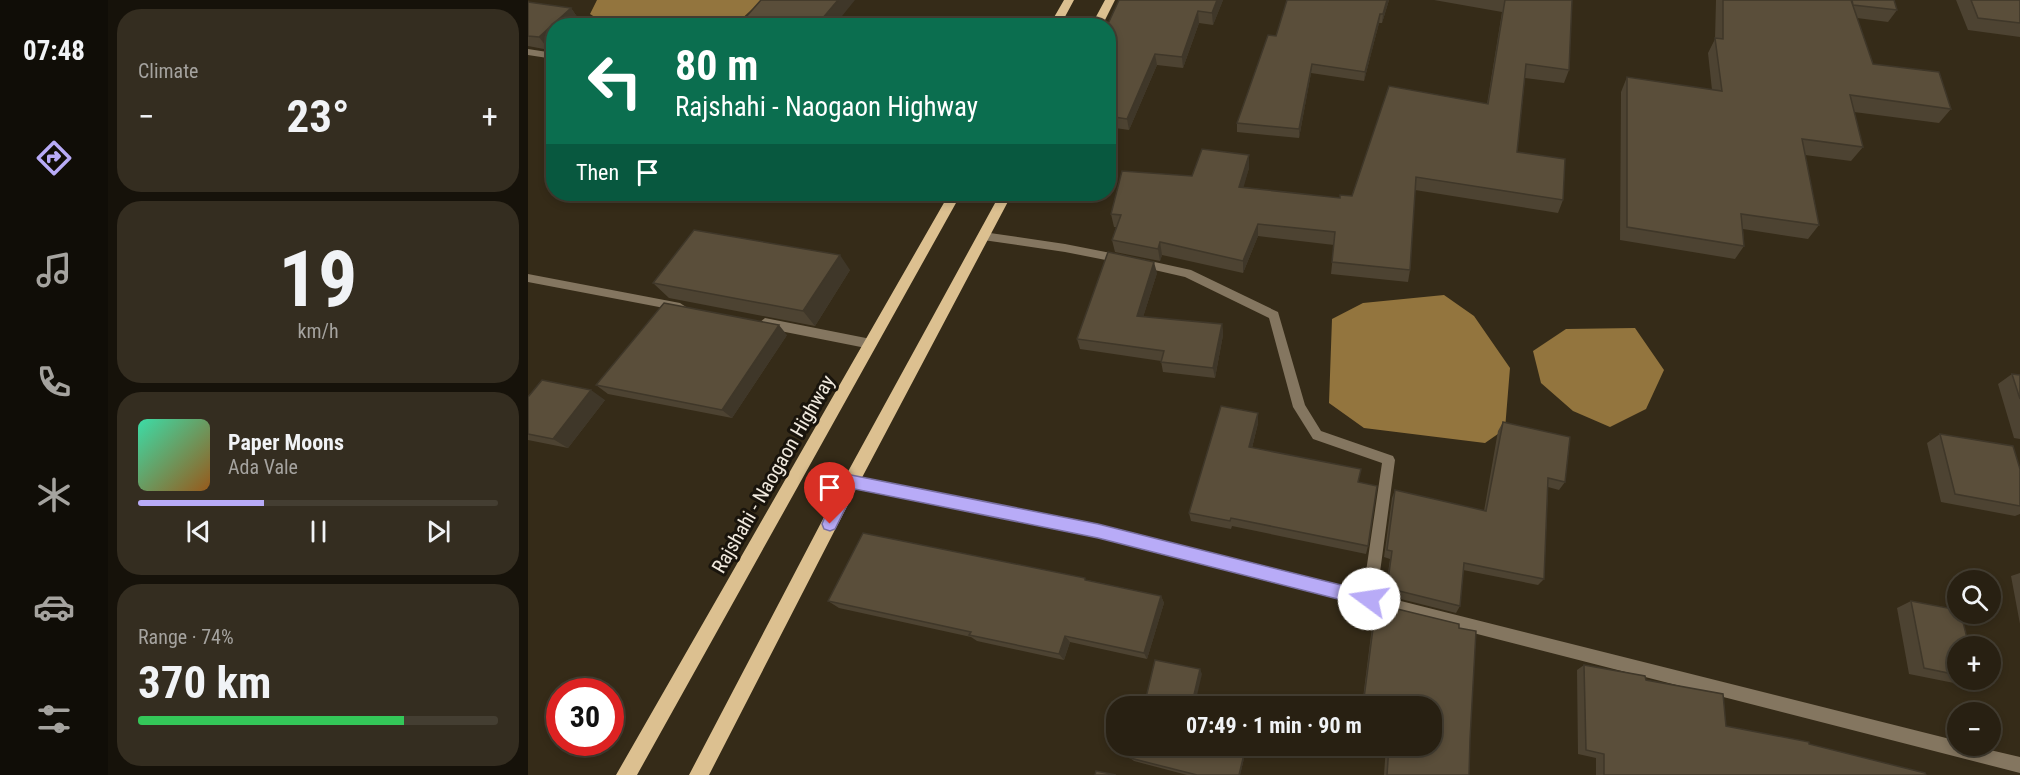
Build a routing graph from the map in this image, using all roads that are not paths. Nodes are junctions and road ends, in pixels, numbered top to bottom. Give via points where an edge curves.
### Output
1 (1069, 0) edge
2 (1110, 0) edge
3 (1059, 18) edge
4 (1100, 18) edge
5 (528, 52) edge
6 (546, 55) edge
7 (951, 201) edge
8 (1002, 201) edge
9 (983, 236) junction
10 (528, 278) edge
11 (688, 309) edge
12 (756, 322) edge
13 (871, 344) junction
14 (851, 482) junction
15 (1369, 599) junction
16 (2020, 765) edge
17 (626, 775) edge
18 (699, 775) edge

1 - 3 main road
2 - 4 main road
5 - 6 street
7 - 13 main road, Rajshahi - Naogaon Highway
8 - 9 main road
9 - 14 main road
9 - 15 street via 1187,273 1274,315 1299,406 1317,435 1389,460
10 - 11 street
12 - 13 street
13 - 17 main road, Rajshahi - Naogaon Highway
14 - 15 street via 1098,531
14 - 18 main road
15 - 16 street

